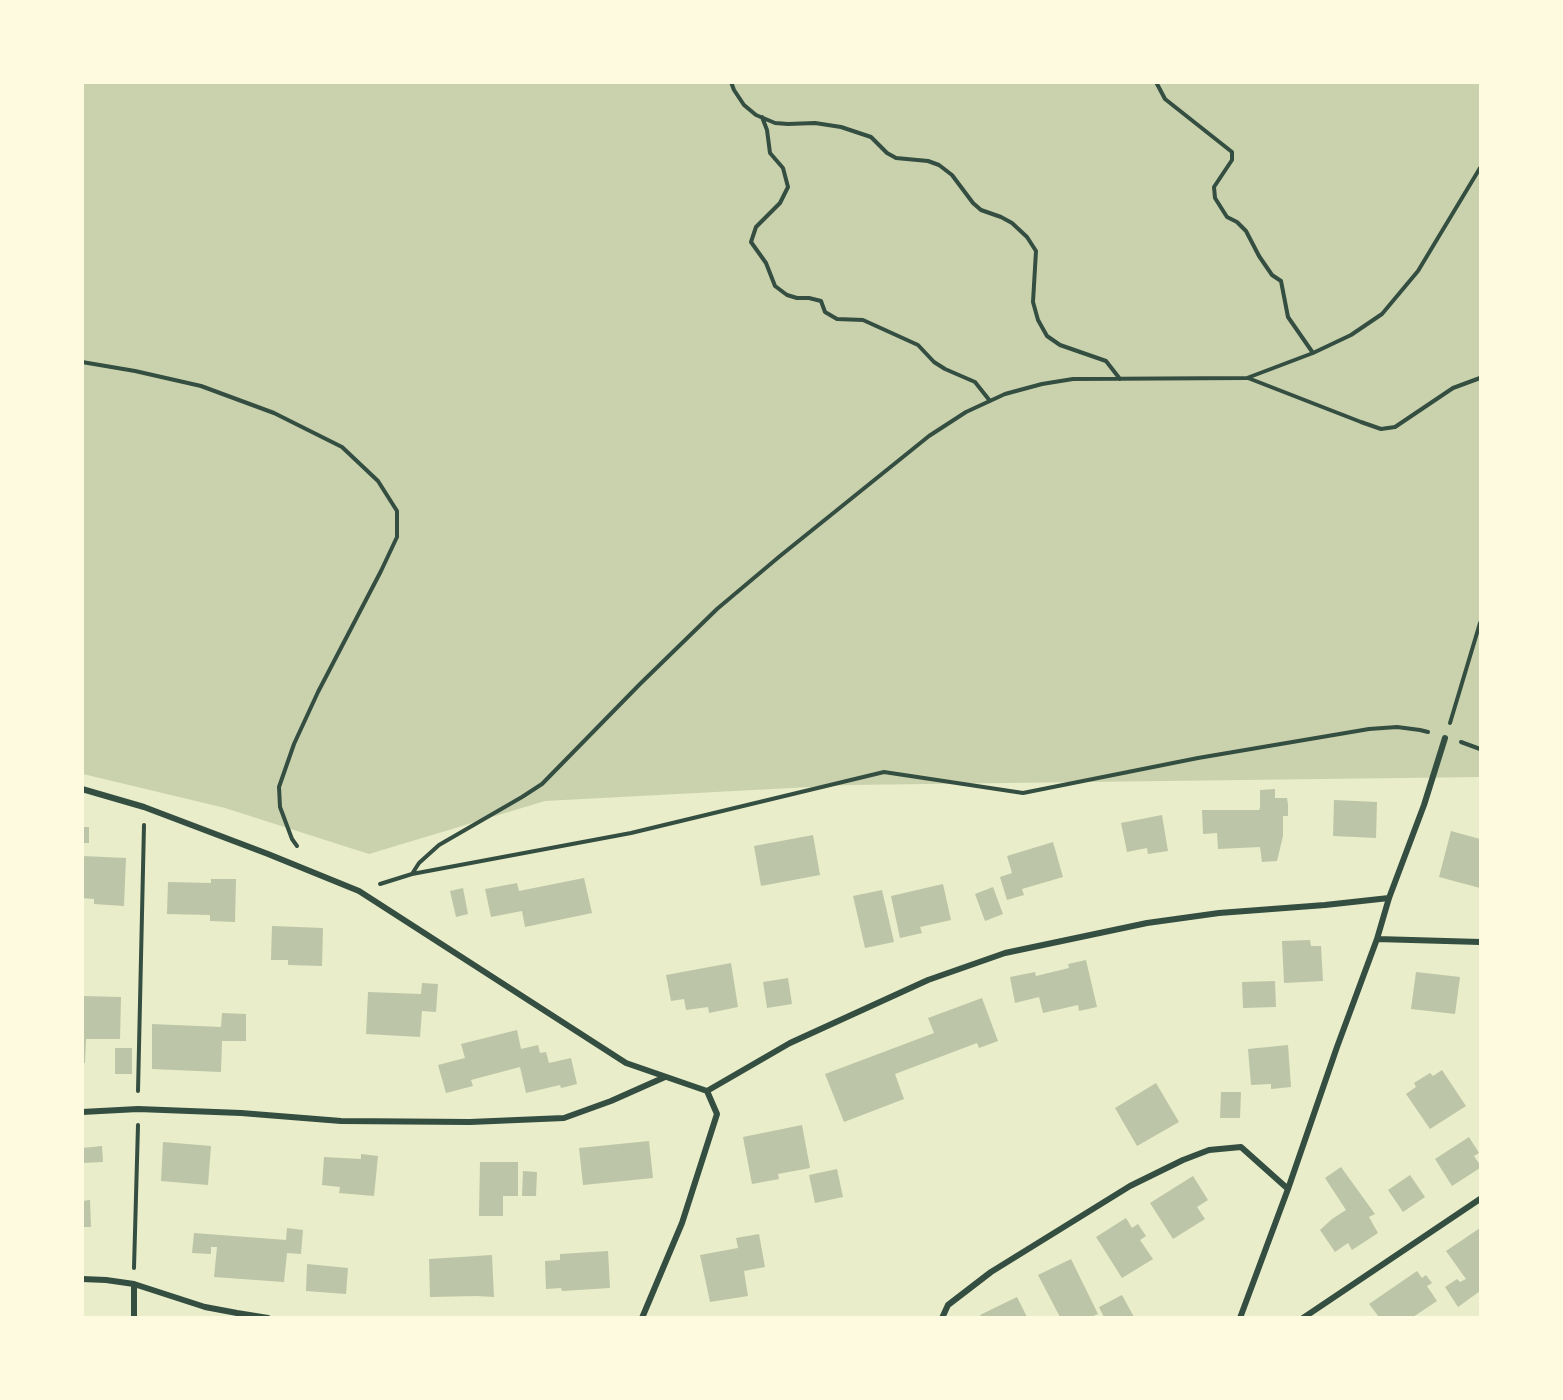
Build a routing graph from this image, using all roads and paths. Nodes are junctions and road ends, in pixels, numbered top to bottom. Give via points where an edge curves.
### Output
1 (731, 82) edge
2 (1156, 82) edge
3 (762, 117) junction
4 (1480, 168) edge
5 (1313, 353) junction
6 (82, 362) edge
7 (1247, 378) junction
8 (1480, 378) edge
9 (1120, 379) junction
10 (990, 401) junction
11 (1480, 623) edge
12 (1445, 738) junction
13 (1480, 749) edge
14 (82, 789) edge
15 (144, 807) junction
16 (312, 872) junction
17 (412, 874) junction
18 (359, 891) junction
19 (1389, 897) junction
20 (1377, 939) junction
21 (1480, 942) edge
22 (666, 1076) junction
23 (707, 1091) junction
24 (138, 1109) junction
25 (82, 1112) edge
26 (1288, 1189) junction
27 (1480, 1199) edge
28 (82, 1279) edge
29 (134, 1284) junction
30 (134, 1317) edge
31 (268, 1317) edge
32 (642, 1317) edge
33 (942, 1317) edge
34 (1240, 1317) edge
35 (1303, 1317) edge

1 - 3 path via 744,105
2 - 5 path via 1165,99 1232,152 1232,160 1214,187 1215,198 1227,217 1246,231 1272,275 1281,281 1288,316
3 - 9 path via 775,123 841,127 871,137 896,158 939,165 952,175 973,203 1012,223 1036,251 1033,302 1047,336 1060,345 1106,361
3 - 10 path via 770,153 783,168 788,187 780,203 756,227 751,242 766,263 775,286 787,295 821,301 825,312 837,319 863,320 918,345 934,362 975,382
4 - 5 path via 1418,271 1382,314 1351,335
5 - 7 path
6 - 16 path via 201,386 274,413 342,447 378,481 397,511 397,537 318,692 279,788 280,807 292,838
7 - 8 path via 1381,429 1395,427 1453,388
7 - 9 path
9 - 10 path via 1073,379 1042,384
10 - 17 path via 929,436 780,556 717,609 542,784 439,845
11 - 12 path
12 - 13 path
12 - 17 path via 1397,726 1369,729 1198,758 1023,794 884,772 631,833
12 - 19 street
14 - 15 street
15 - 16 street
15 - 24 path
16 - 18 street
17 - 18 path
18 - 22 street via 626,1063
19 - 20 street
19 - 23 street via 1147,922 1005,953 928,980 790,1043
20 - 21 street
20 - 26 street
22 - 23 street
22 - 24 street via 564,1118 470,1122 341,1120
23 - 32 street via 717,1114 682,1223
24 - 25 street
24 - 29 path
26 - 33 street via 1241,1148 1209,1150 1130,1186 991,1272 948,1305
26 - 34 street
27 - 35 street
28 - 29 street
29 - 30 street
29 - 31 street via 205,1307

